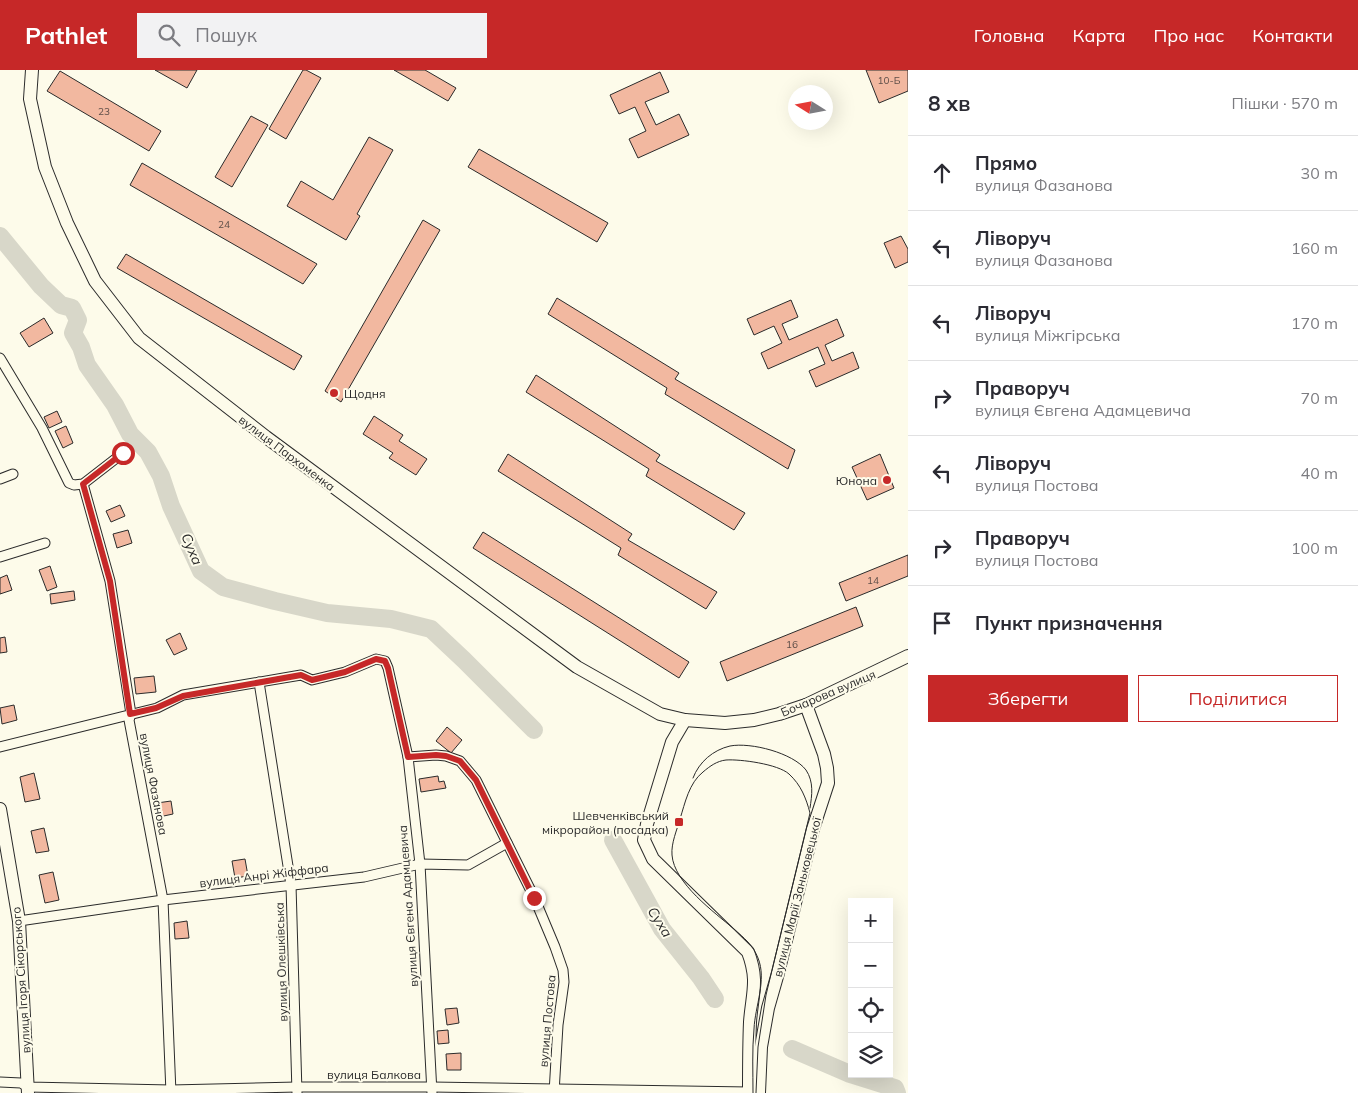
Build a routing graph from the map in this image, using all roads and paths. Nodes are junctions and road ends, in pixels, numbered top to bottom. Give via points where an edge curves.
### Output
1 (32, 70) edge
2 (0, 358) edge
3 (123, 453) dead end
4 (13, 474) dead end
5 (0, 479) edge
6 (83, 484) junction
7 (45, 543) dead end
8 (0, 557) edge
9 (908, 656) edge
10 (259, 682) junction
11 (806, 705) junction
12 (130, 714) junction
13 (685, 720) junction
14 (0, 746) edge
15 (408, 757) junction
16 (0, 809) edge
17 (508, 844) junction
18 (420, 864) junction
19 (290, 885) junction
20 (163, 900) junction
21 (19, 921) junction
22 (0, 1082) edge
23 (28, 1090) edge
24 (297, 1090) edge
25 (432, 1090) edge
26 (171, 1091) edge
27 (554, 1091) edge
28 (675, 1092) edge
29 (752, 1093) edge

1 - 13 street, вулиця Пархоменка via 30,99 43,160 66,223 95,281 139,338 290,455 577,667 660,714
2 - 6 street via 42,428 66,478 74,485
3 - 6 street
4 - 5 street
6 - 12 street, вулиця Фазанова via 110,581
7 - 8 street
9 - 11 street, Бочарова вулиця
10 - 12 street via 183,696 156,708
10 - 15 street, вулиця Євгена Адамцевича via 301,675 312,680 345,672 376,659 385,661
10 - 19 street, вулиця Олешківська
11 - 13 street, Бочарова вулиця via 754,720
11 - 29 street, вулиця Марії Заньковецької via 824,754 828,783 813,829 768,1008
12 - 14 street
12 - 20 street, вулиця Фазанова
13 - 29 street, вулиця Марії Заньковецької via 672,742 644,840 654,859 748,952 755,984 750,1022
15 - 17 street, вулиця Постова via 436,755 460,761 476,780
15 - 18 street, вулиця Євгена Адамцевича
16 - 21 street, вулиця Ігоря Сікорського
17 - 18 street, вулиця Анрі Жіффара via 468,865
17 - 27 street, вулиця Постова via 563,970
18 - 19 street, вулиця Анрі Жіффара via 364,877
18 - 25 street, вулиця Євгена Адамцевича
19 - 20 street, вулиця Анрі Жіффара
19 - 24 street, вулиця Олешківська
20 - 21 street, вулиця Анрі Жіффара
20 - 26 street, вулиця Фазанова
21 - 23 street, вулиця Ігоря Сікорського
22 - 23 street, вулиця Балкова via 21,1083
23 - 26 street, вулиця Балкова
24 - 25 street, вулиця Балкова
24 - 26 street, вулиця Балкова
25 - 27 street, вулиця Балкова
27 - 28 street, вулиця Балкова
28 - 29 street, вулиця Балкова

